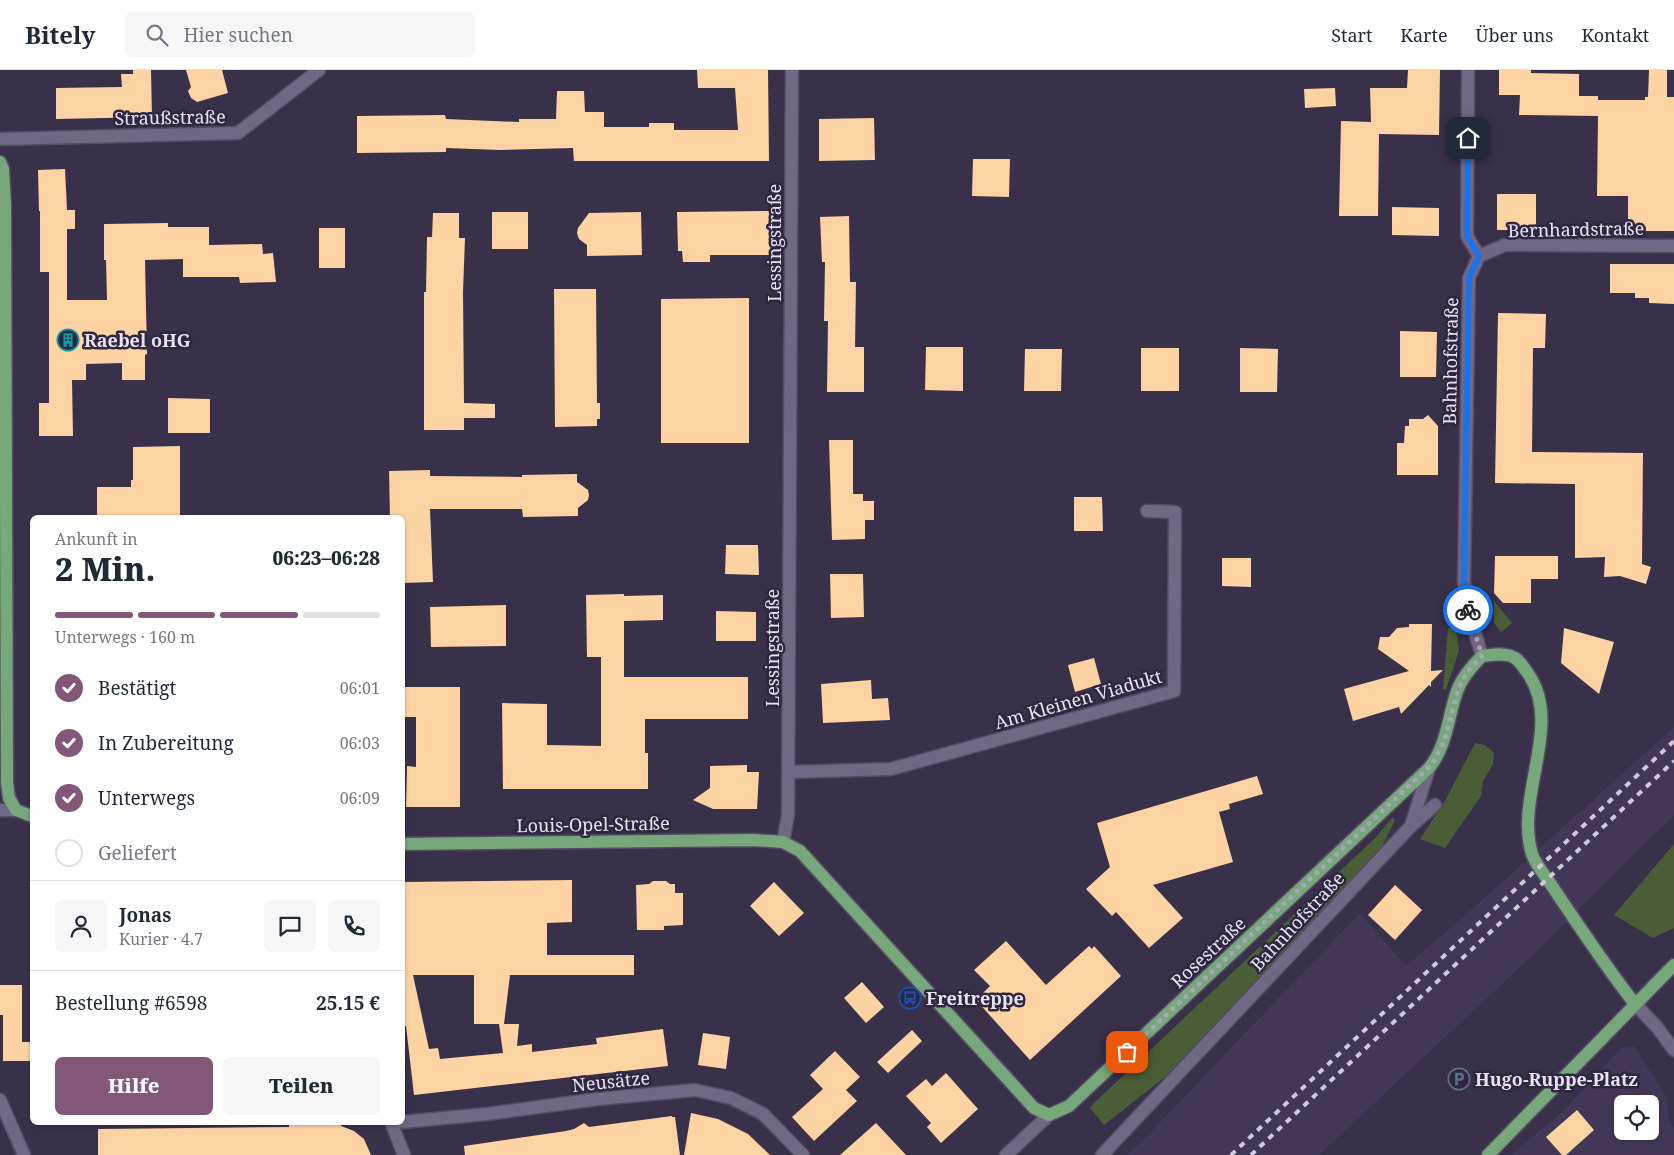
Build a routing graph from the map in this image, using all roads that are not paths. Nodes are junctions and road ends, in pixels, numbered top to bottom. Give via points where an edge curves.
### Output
1 (319, 70) edge
2 (792, 70) edge
3 (1468, 70) edge
4 (0, 139) edge
5 (0, 162) edge
6 (1674, 246) edge
7 (1479, 256) junction
8 (1146, 512) dead end
9 (1482, 656) junction
10 (1429, 768) junction
11 (788, 772) junction
12 (1436, 805) dead end
13 (0, 810) edge
14 (16, 810) junction
15 (30, 815) edge
16 (1410, 826) junction
17 (783, 842) junction
18 (405, 844) edge
19 (1674, 965) edge
20 (1635, 1004) junction
21 (1674, 1050) edge
22 (0, 1100) edge
23 (1049, 1115) junction
24 (405, 1122) edge
25 (396, 1125) edge
26 (24, 1155) edge
27 (404, 1155) edge
28 (803, 1155) edge
29 (1006, 1155) edge
30 (1102, 1155) edge
31 (1488, 1155) edge

1 - 4 street, Straußstraße via 238,133
2 - 11 street, Lessingstraße
3 - 7 street via 1467,236
5 - 14 main road via 5,215 7,782 9,798
6 - 7 street, Bernhardstraße via 1505,245
7 - 9 street, Bahnhofstraße via 1469,278 1464,581 1467,606
8 - 11 street, Am Kleinen Viadukt via 1175,512 1174,691 891,769
9 - 10 main road, Bahnhofstraße via 1467,672 1458,690 1444,742
9 - 20 main road via 1503,654 1516,658 1533,680 1541,704 1541,726 1529,800 1532,855 1599,957
10 - 16 street, Bahnhofstraße
10 - 23 main road, Rosestraße via 1070,1106
11 - 17 street, Lessingstraße via 788,815
12 - 16 street
13 - 14 street
14 - 15 main road
16 - 30 street, Bahnhofstraße
17 - 18 main road, Louis-Opel-Straße
17 - 23 main road via 800,851 1034,1108
19 - 20 main road
20 - 21 street
20 - 31 main road
22 - 26 street
23 - 29 street, Rosestraße
24 - 28 street, Neusätze via 695,1090 731,1098 763,1114
25 - 27 street

